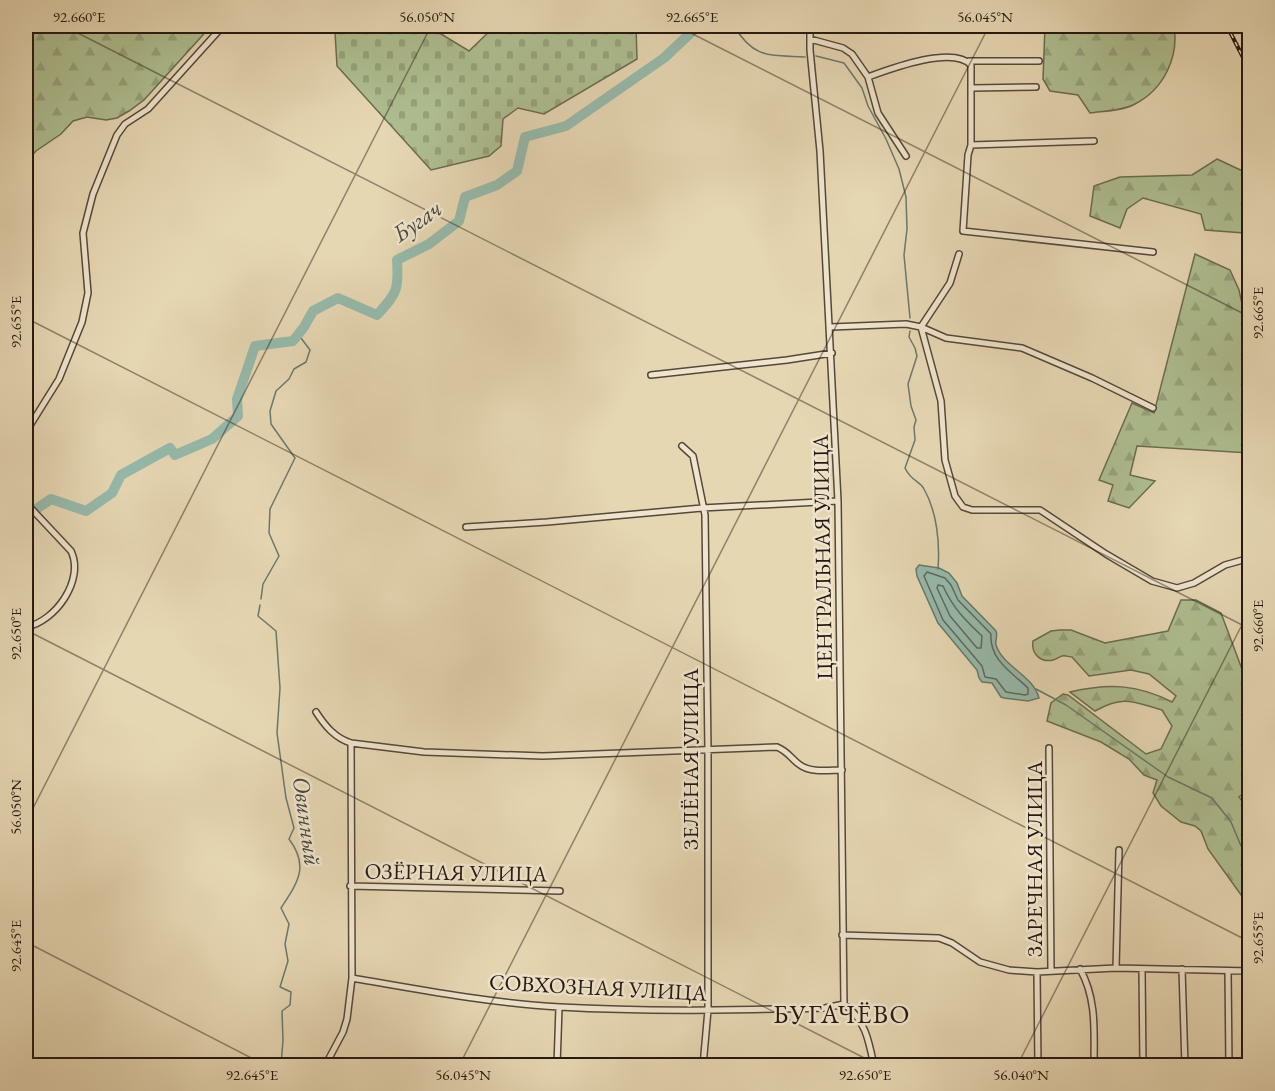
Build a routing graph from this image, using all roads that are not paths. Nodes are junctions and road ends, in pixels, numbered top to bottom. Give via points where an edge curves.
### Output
1 (223, 26) edge
2 (810, 26) edge
3 (810, 39) junction
4 (1039, 61) dead end
5 (969, 62) junction
6 (868, 77) junction
7 (1036, 87) dead end
8 (972, 88) junction
9 (1094, 141) dead end
10 (971, 145) junction
11 (906, 156) dead end
12 (1153, 252) dead end
13 (959, 254) dead end
14 (831, 327) junction
15 (921, 327) junction
16 (832, 353) junction
17 (651, 375) dead end
18 (1153, 408) dead end
19 (26, 432) edge
20 (682, 446) dead end
21 (838, 501) junction
22 (27, 504) edge
23 (702, 508) junction
24 (466, 527) dead end
25 (1250, 558) edge
26 (26, 627) edge
27 (316, 712) dead end
28 (351, 743) junction
29 (1049, 748) dead end
30 (708, 751) junction
31 (842, 770) junction
32 (1119, 850) dead end
33 (351, 886) junction
34 (560, 891) dead end
35 (842, 935) junction
36 (1116, 968) junction
37 (1080, 969) junction
38 (1142, 969) junction
39 (1182, 969) junction
40 (1051, 971) junction
41 (1228, 971) junction
42 (1250, 971) edge
43 (1037, 972) junction
44 (352, 978) junction
45 (844, 1004) junction
46 (559, 1007) junction
47 (708, 1010) junction
48 (325, 1065) edge
49 (557, 1065) edge
50 (703, 1065) edge
51 (874, 1065) edge
52 (1038, 1065) edge
53 (1094, 1065) edge
54 (1143, 1065) edge
55 (1185, 1065) edge
56 (1229, 1065) edge

1 - 19 street via 148,109 125,124 117,135 93,194 83,233 88,293 82,322 59,379
2 - 3 street, ЦЕНТРАЛЬНАЯ УЛИЦА
3 - 6 street via 848,51
3 - 14 street, ЦЕНТРАЛЬНАЯ УЛИЦА
4 - 5 street
5 - 6 street via 926,58
5 - 8 street
6 - 11 street via 878,113
7 - 8 street
8 - 10 street
9 - 10 street
10 - 12 street via 963,231
13 - 15 street via 950,283
14 - 15 street
14 - 16 street, ЦЕНТРАЛЬНАЯ УЛИЦА
15 - 18 street via 945,338 1022,348
15 - 25 street via 942,407 945,460 955,496 963,507 1040,510 1152,581 1177,588
16 - 17 street
16 - 21 street, ЦЕНТРАЛЬНАЯ УЛИЦА
20 - 23 street, ЗЕЛЁНАЯ УЛИЦА via 693,456
21 - 23 street
21 - 31 street, ЦЕНТРАЛЬНАЯ УЛИЦА
22 - 26 street via 71,551 75,574 50,615 39,624
23 - 24 street
23 - 30 street, ЗЕЛЁНАЯ УЛИЦА
27 - 28 street via 336,736
28 - 30 street via 493,756
28 - 33 street
29 - 40 street, ЗАРЕЧНАЯ УЛИЦА
30 - 31 street via 777,747 809,769
30 - 47 street, ЗЕЛЁНАЯ УЛИЦА
31 - 35 street, ЦЕНТРАЛЬНАЯ УЛИЦА
32 - 36 street
33 - 34 street, ОЗЁРНАЯ УЛИЦА
33 - 44 street
35 - 43 street via 939,938 980,962
35 - 45 street, ЦЕНТРАЛЬНАЯ УЛИЦА
36 - 37 street
36 - 38 street
37 - 40 street
37 - 53 street via 1094,1009
38 - 39 street
38 - 54 street
39 - 41 street
39 - 55 street
40 - 43 street
41 - 42 street
41 - 56 street
43 - 52 street, ЗАРЕЧНАЯ УЛИЦА
44 - 46 street, СОВХОЗНАЯ УЛИЦА
44 - 48 street via 343,1032
45 - 47 street, СОВХОЗНАЯ УЛИЦА via 825,1008
45 - 51 street via 864,1027
46 - 47 street, СОВХОЗНАЯ УЛИЦА
46 - 49 street
47 - 50 street, ЗЕЛЁНАЯ УЛИЦА

